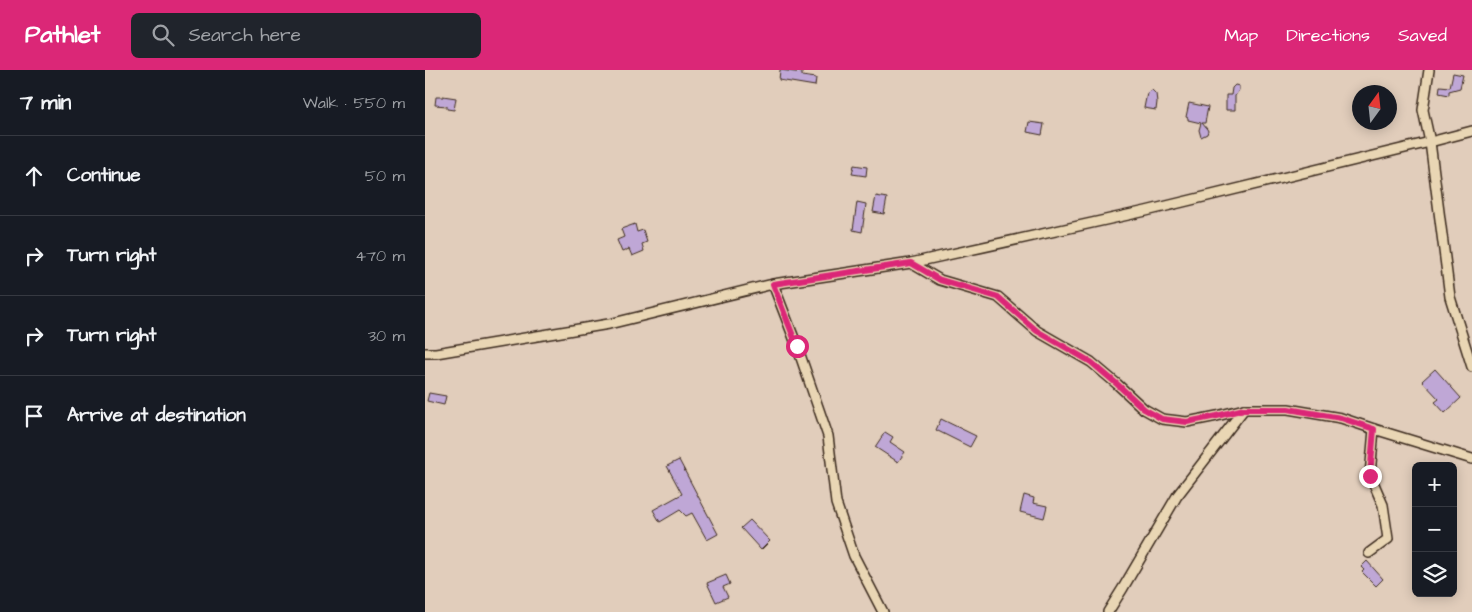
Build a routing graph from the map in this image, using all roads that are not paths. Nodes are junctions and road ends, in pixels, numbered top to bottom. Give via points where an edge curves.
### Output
1 (1429, 70) edge
2 (1472, 131) edge
3 (1430, 142) junction
4 (911, 263) junction
5 (773, 284) junction
6 (425, 353) edge
7 (1472, 367) edge
8 (1244, 409) junction
9 (1374, 429) junction
10 (1472, 459) edge
11 (1369, 553) dead end
12 (883, 612) edge
13 (1108, 612) edge

1 - 3 street via 1423,110
2 - 3 street
3 - 4 street via 1146,211
3 - 7 street via 1450,297
4 - 5 street
4 - 8 street via 940,280 998,297 1037,331 1091,362 1144,409 1162,419 1187,422
5 - 6 street via 609,324
5 - 12 street via 828,436 836,503 854,556
8 - 9 street via 1288,409 1341,418
8 - 13 street via 1177,496
9 - 10 street
9 - 11 street via 1370,476 1383,506 1388,539

